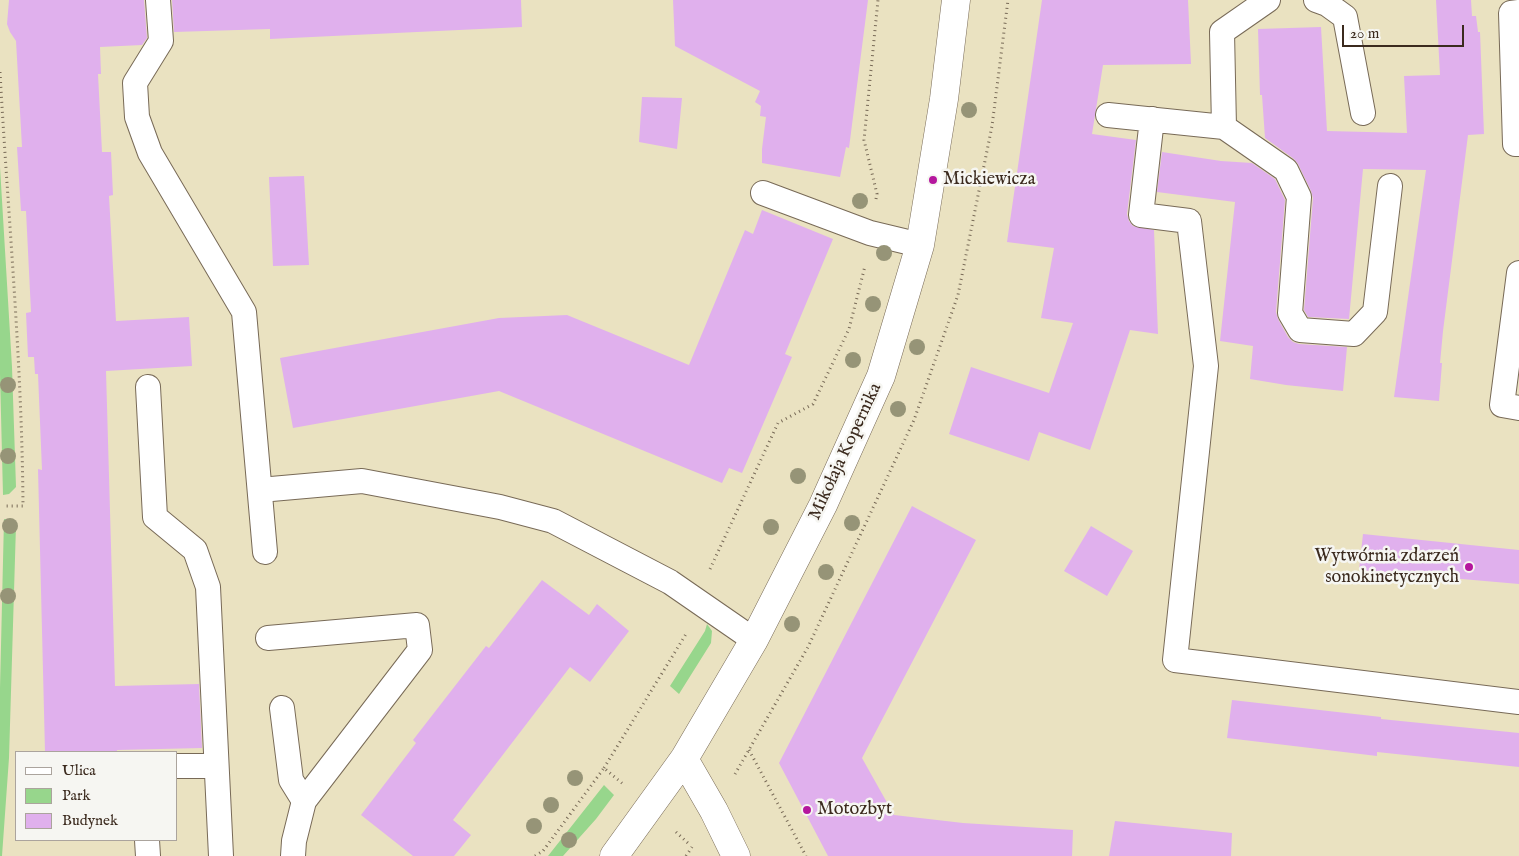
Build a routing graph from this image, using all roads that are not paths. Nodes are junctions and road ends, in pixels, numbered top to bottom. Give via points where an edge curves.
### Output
1 (158, 0) edge
2 (956, 0) edge
3 (1268, 0) edge
4 (1316, 0) edge
5 (1519, 12) edge
6 (1363, 113) dead end
7 (1108, 115) dead end
8 (1152, 119) junction
9 (1224, 126) junction
10 (1519, 144) edge
11 (1390, 186) dead end
12 (763, 193) dead end
13 (920, 245) junction
14 (1519, 273) edge
15 (148, 387) dead end
16 (1519, 408) edge
17 (260, 490) junction
18 (265, 552) dead end
19 (268, 638) dead end
20 (754, 640) junction
21 (1519, 702) edge
22 (282, 708) dead end
23 (684, 759) junction
24 (178, 766) edge
25 (216, 766) junction
26 (304, 801) junction
27 (147, 841) edge
28 (148, 856) edge
29 (221, 856) edge
30 (293, 856) edge
31 (614, 856) edge
32 (736, 856) edge

1 - 17 lane via 161,41 135,83 137,116 150,153 244,312
2 - 13 street, Mikołaja Kopernika via 944,99
3 - 9 lane via 1222,32
4 - 6 lane via 1345,17
5 - 10 lane via 1511,13 1515,144
7 - 8 lane
8 - 9 lane
8 - 21 lane via 1141,215 1189,221 1206,366 1175,660
9 - 11 lane via 1286,170 1299,197 1290,313 1300,330 1354,334 1375,312
12 - 13 lane via 870,233
13 - 20 street, Mikołaja Kopernika via 881,376 823,505
14 - 16 lane via 1502,405
15 - 25 lane via 155,517 195,550 208,587
17 - 18 lane
17 - 20 lane via 362,481 500,507 553,521 670,582
19 - 26 lane via 417,625 420,650
20 - 23 street, Mikołaja Kopernika
22 - 26 lane via 291,780
23 - 31 street, Mikołaja Kopernika
23 - 32 street
24 - 25 lane
25 - 29 lane
26 - 30 lane
27 - 28 lane

